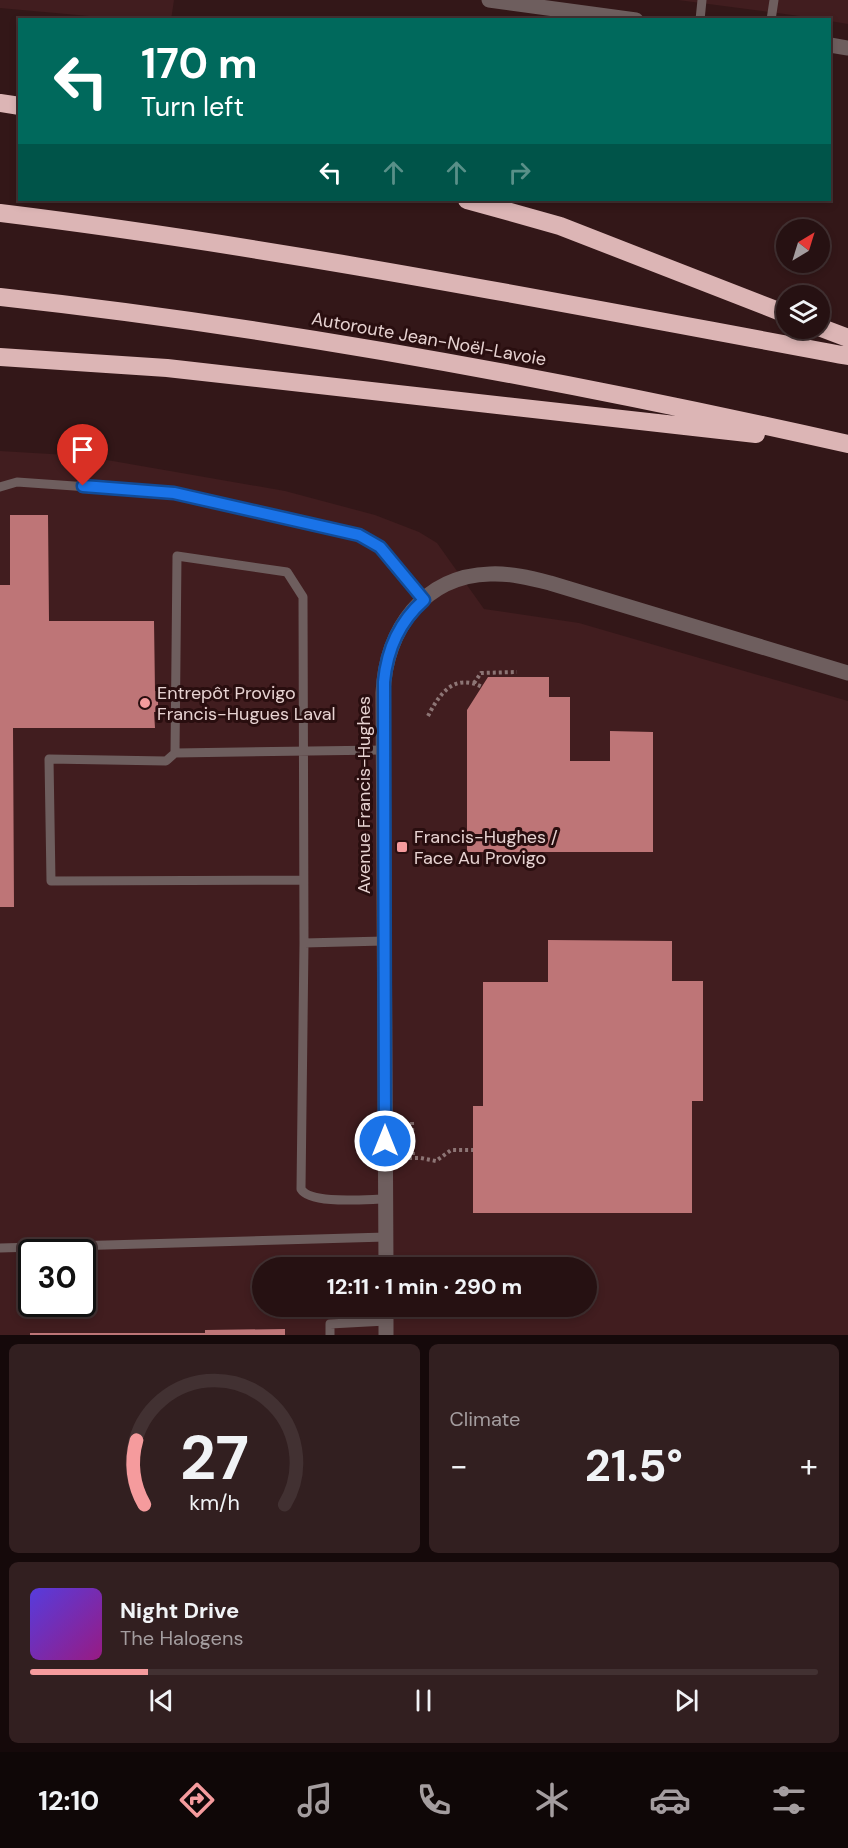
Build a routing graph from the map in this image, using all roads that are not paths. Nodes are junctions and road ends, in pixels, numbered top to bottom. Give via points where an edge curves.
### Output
1 (491, 0) edge
2 (702, 0) edge
3 (774, 0) edge
4 (587, 6) edge
5 (629, 18) edge
6 (700, 18) edge
7 (771, 18) edge
8 (831, 45) edge
9 (848, 48) edge
10 (0, 103) edge
11 (18, 106) edge
12 (471, 201) edge
13 (0, 213) edge
14 (0, 297) edge
15 (776, 310) edge
16 (830, 331) edge
17 (848, 338) edge
18 (848, 356) edge
19 (0, 357) edge
20 (848, 444) edge
21 (0, 487) edge
22 (424, 600) junction
23 (848, 673) edge
24 (383, 750) junction
25 (302, 751) junction
26 (175, 753) junction
27 (303, 880) junction
28 (384, 941) junction
29 (304, 943) junction
30 (385, 1199) junction
31 (386, 1237) junction
32 (0, 1248) edge
33 (386, 1257) edge
34 (386, 1321) edge
35 (330, 1335) edge

1 - 4 street
2 - 6 lane
3 - 7 lane
4 - 5 street
8 - 9 street
10 - 11 highway
12 - 15 highway via 560,226
13 - 18 highway via 308,257
14 - 20 highway, Autoroute Jean-Noël-Lavoie via 412,356 636,398
16 - 17 highway
19 - 20 highway via 167,368
21 - 22 lane via 17,482 174,493 359,535 380,547
22 - 23 street, Avenue Francis-Hughes via 465,578 488,574 523,576
22 - 24 street, Avenue Francis-Hughes via 400,627 387,659
24 - 25 lane
24 - 28 street, Avenue Francis-Hughes
25 - 26 lane
25 - 26 lane via 303,597 287,572 177,556
25 - 27 lane
26 - 27 lane via 166,760 49,759 51,881
27 - 29 lane
28 - 29 lane
28 - 30 street, Avenue Francis-Hughes
29 - 30 lane via 301,1189 303,1194 329,1200
30 - 31 street, Avenue Francis-Hughes
31 - 32 lane
31 - 33 street, Avenue Francis-Hughes
34 - 35 lane via 330,1324

